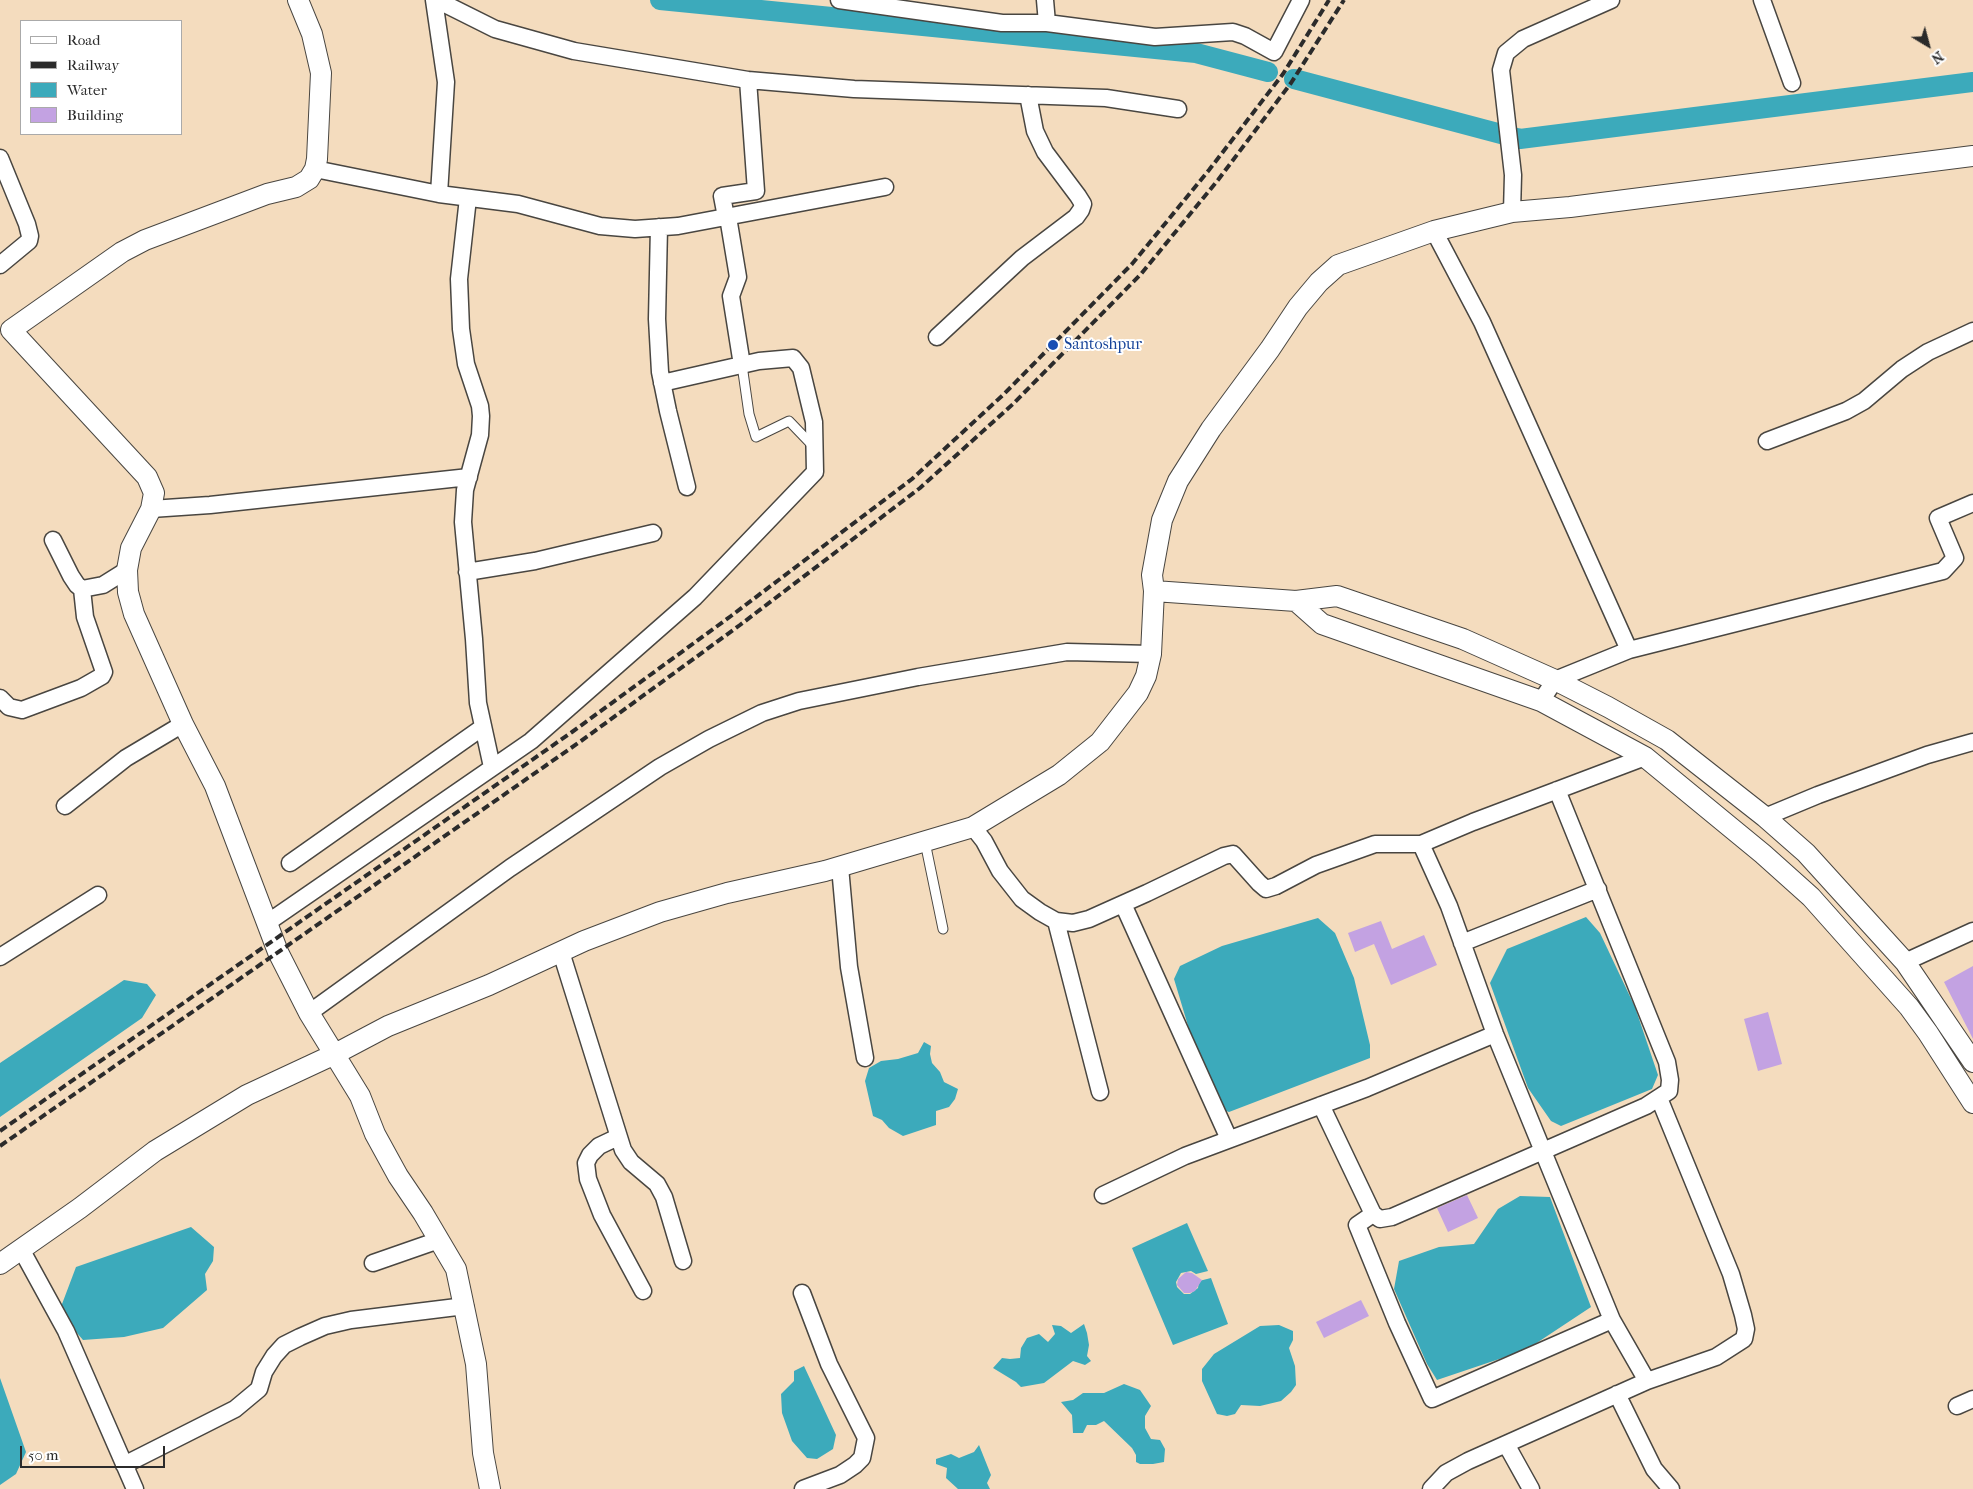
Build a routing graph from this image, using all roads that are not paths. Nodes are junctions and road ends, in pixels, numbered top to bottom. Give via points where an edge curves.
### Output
1 (298, 0) edge
2 (436, 0) edge
3 (839, 0) edge
4 (1045, 0) edge
5 (1301, 0) edge
6 (1611, 0) edge
7 (1762, 0) edge
8 (899, 4) edge
9 (1047, 23) junction
10 (748, 80) junction
11 (1792, 83) dead end
12 (1028, 95) junction
13 (1178, 109) dead end
14 (1973, 156) edge
15 (0, 158) edge
16 (315, 169) junction
17 (885, 186) dead end
18 (439, 194) junction
19 (468, 198) junction
20 (1512, 212) junction
21 (727, 217) junction
22 (659, 227) junction
23 (1434, 231) junction
24 (0, 265) edge
25 (6, 326) edge
26 (1973, 331) edge
27 (937, 337) dead end
28 (742, 365) junction
29 (662, 383) junction
30 (1767, 441) dead end
31 (814, 448) junction
32 (468, 477) junction
33 (687, 487) dead end
34 (1972, 506) edge
35 (151, 509) junction
36 (654, 534) dead end
37 (53, 540) dead end
38 (127, 570) junction
39 (467, 572) junction
40 (82, 589) junction
41 (1154, 591) junction
42 (1296, 601) junction
43 (1629, 650) junction
44 (1151, 654) junction
45 (1555, 680) junction
46 (0, 698) edge
47 (1541, 701) junction
48 (183, 724) junction
49 (483, 727) junction
50 (1973, 742) edge
51 (1645, 757) junction
52 (492, 767) junction
53 (1558, 790) junction
54 (65, 806) dead end
55 (1765, 817) junction
56 (972, 827) junction
57 (926, 842) junction
58 (1421, 844) junction
59 (290, 863) dead end
60 (840, 866) junction
61 (1598, 889) junction
62 (98, 894) dead end
63 (1123, 904) junction
64 (1056, 921) junction
65 (267, 923) junction
66 (943, 928) dead end
67 (1973, 930) edge
68 (1462, 943) junction
69 (561, 952) junction
70 (0, 958) edge
71 (1905, 962) junction
72 (309, 1013) junction
73 (1494, 1034) junction
74 (335, 1054) junction
75 (865, 1058) dead end
76 (1973, 1062) edge
77 (1100, 1092) dead end
78 (1660, 1098) junction
79 (1973, 1103) edge
80 (1321, 1105) junction
81 (618, 1136) junction
82 (1229, 1139) junction
83 (1543, 1150) junction
84 (1103, 1195) dead end
85 (1373, 1214) junction
86 (439, 1240) junction
87 (21, 1249) junction
88 (683, 1261) dead end
89 (373, 1263) dead end
90 (0, 1264) edge
91 (643, 1291) dead end
92 (802, 1293) dead end
93 (465, 1306) junction
94 (1612, 1320) junction
95 (1647, 1381) junction
96 (1617, 1394) junction
97 (1973, 1399) edge
98 (1957, 1406) dead end
99 (1506, 1444) junction
100 (124, 1465) junction
101 (135, 1489) edge
102 (490, 1489) edge
103 (803, 1489) edge
104 (1431, 1489) edge
105 (1531, 1489) edge
106 (1671, 1489) edge

1 - 16 street via 312,34 322,73
2 - 10 street via 495,28 574,51
2 - 18 street via 446,82
3 - 8 street
4 - 9 street
5 - 9 street via 1274,52 1233,32 1155,37
6 - 20 street via 1523,39 1506,53 1501,70 1512,175
7 - 11 street
8 - 9 street via 1002,23
10 - 12 street via 854,89
10 - 21 street via 756,191 722,196
12 - 13 street via 1106,98
12 - 27 street via 1035,131 1045,152 1083,204 1081,210 1022,258
14 - 20 street
15 - 24 street via 30,236 29,241
16 - 18 street
16 - 25 street via 309,179 296,186 145,240
17 - 21 street
18 - 19 street
19 - 22 street via 518,204 600,226 635,230
19 - 32 street via 459,279 461,329 466,364 481,416 480,435
20 - 23 street
21 - 22 street
21 - 28 street via 738,277 731,296
22 - 29 street via 657,319
23 - 41 street via 1338,265 1298,307 1211,428 1178,481 1162,520 1152,574
23 - 43 street via 1482,322
25 - 35 street via 147,477 154,493
26 - 30 street via 1928,352 1846,411
28 - 29 street
28 - 31 street via 788,357 798,362 814,422
28 - 31 lane via 756,437 789,421
29 - 33 street
31 - 52 street via 815,472 695,597 531,741
32 - 35 street
32 - 39 street via 463,522
34 - 43 street via 1938,518 1955,558 1943,571
35 - 38 street via 131,548
36 - 39 street via 535,561
37 - 40 street via 71,576
38 - 40 street via 103,585
38 - 48 street via 134,614
39 - 49 street via 478,703
40 - 46 street via 85,617 104,672 102,676 81,688 22,710 9,707
41 - 42 street
41 - 44 street
42 - 45 street via 1336,596 1463,640
42 - 47 street via 1322,624
43 - 45 street
44 - 56 street via 1138,693 1100,742 1059,775
44 - 72 street via 1067,652 891,682 799,701 762,713 660,767 510,868
45 - 47 street
45 - 55 street via 1667,740
47 - 51 street
48 - 54 street via 126,758
48 - 65 street via 215,786
49 - 52 street
49 - 59 street
50 - 55 street via 1918,758
51 - 53 street
51 - 79 street via 1811,897 1909,1007
52 - 65 street
53 - 58 street
53 - 61 street
55 - 71 street via 1806,853
56 - 57 street
56 - 64 street via 1022,899
57 - 60 street
57 - 66 lane
58 - 63 street via 1375,844 1316,865 1266,889 1234,854 1224,856
58 - 68 street
60 - 69 street via 660,912
60 - 75 street via 849,967
61 - 68 street
61 - 78 street via 1667,1062 1669,1091
62 - 70 street
63 - 64 street via 1089,919 1073,923
63 - 82 street
64 - 77 street
65 - 72 street
67 - 71 street
68 - 73 street
69 - 74 street via 388,1026
69 - 81 street
71 - 76 street
72 - 74 street
73 - 80 street
73 - 83 street
74 - 86 street via 360,1096 375,1134 398,1176
74 - 87 street via 247,1095 155,1151
78 - 83 street
78 - 95 street via 1731,1274 1746,1329 1744,1339 1716,1357
80 - 82 street
80 - 85 street
81 - 88 street via 622,1150 631,1162 652,1180 664,1197
81 - 91 street via 590,1155 586,1163 588,1179 602,1215
82 - 84 street
83 - 85 street via 1392,1217 1380,1219
83 - 94 street
85 - 94 street via 1357,1225 1432,1399
86 - 89 street
86 - 93 street via 456,1269
87 - 90 street
87 - 100 street via 66,1331
92 - 103 street via 829,1364 866,1438 862,1458 855,1465 840,1475
93 - 100 street via 352,1320 325,1326 300,1337 284,1345 264,1372 258,1389 235,1408
93 - 102 street via 476,1364 483,1453
94 - 95 street
95 - 96 street
96 - 99 street
96 - 106 street via 1654,1470
97 - 98 street
99 - 104 street via 1446,1473
99 - 105 street
100 - 101 street

